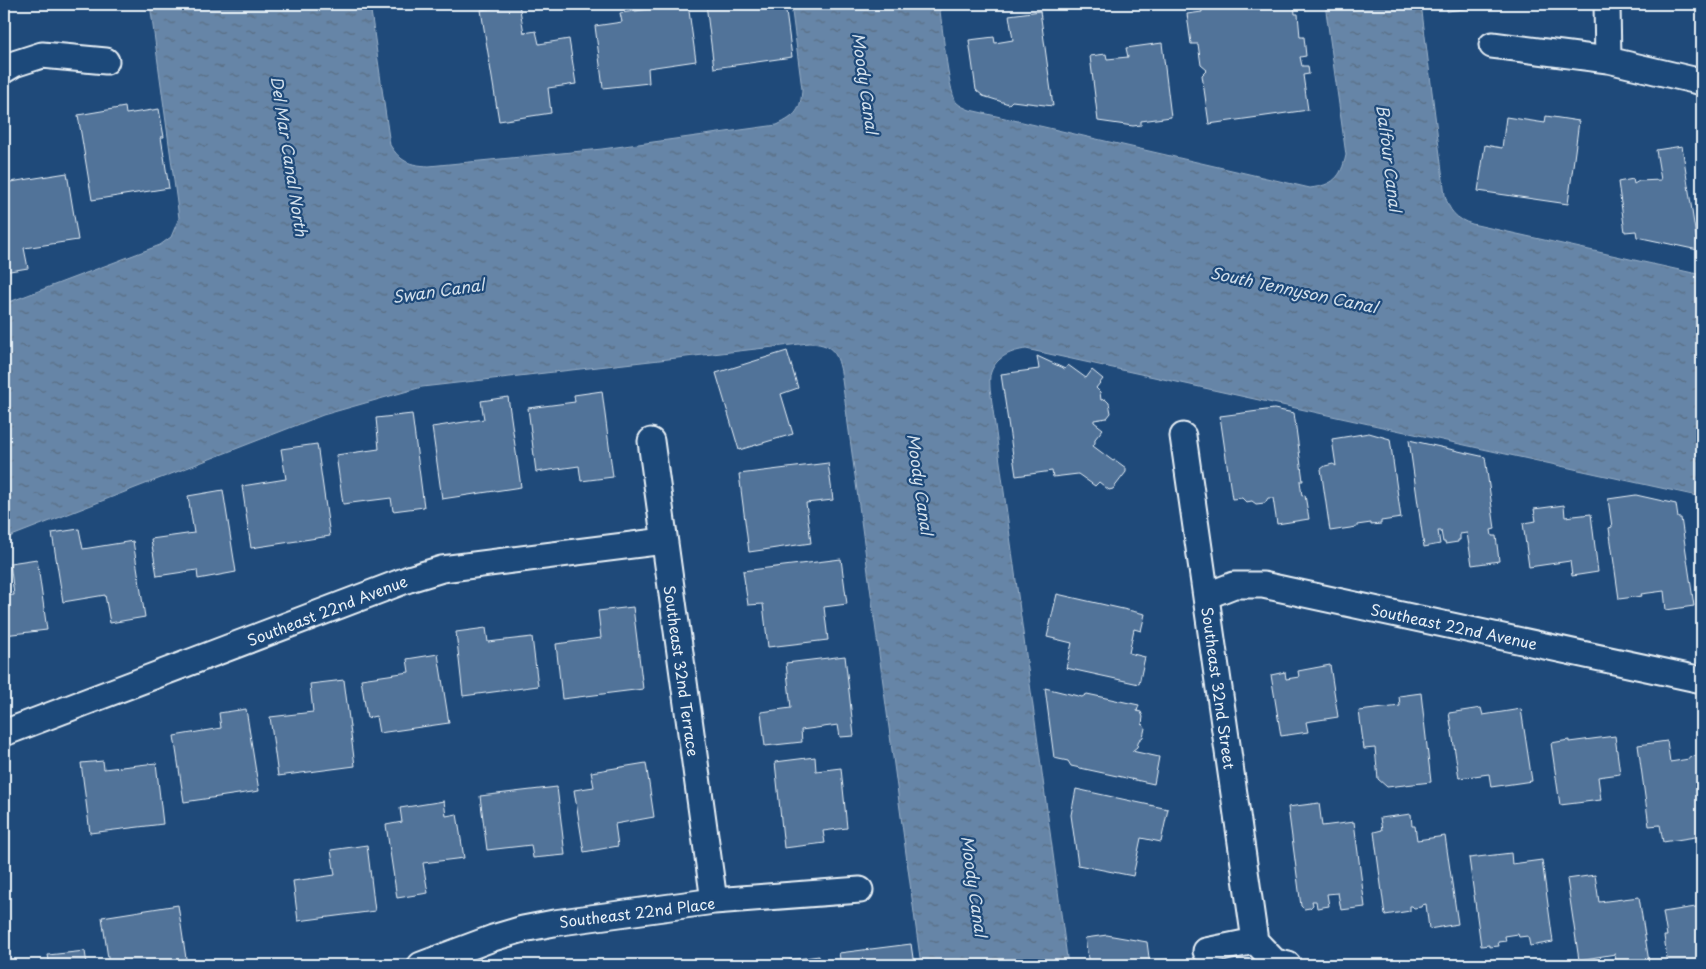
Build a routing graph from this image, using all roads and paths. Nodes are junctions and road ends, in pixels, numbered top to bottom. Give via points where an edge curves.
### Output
1 (1607, 4) edge
2 (1492, 45) dead end
3 (1608, 60) junction
4 (106, 61) dead end
5 (4, 70) edge
6 (1702, 82) edge
7 (1183, 436) dead end
8 (651, 441) dead end
9 (664, 542) junction
10 (1206, 596) junction
11 (1702, 680) edge
12 (4, 733) edge
13 (860, 890) dead end
14 (714, 901) junction
15 (1255, 940) junction
16 (1206, 951) dead end
17 (421, 965) edge
18 (1288, 965) edge

1 - 3 street
2 - 3 street
3 - 6 street
4 - 5 street via 42,55
7 - 10 street, Southeast 32nd Street
8 - 9 street, Southeast 32nd Terrace
9 - 12 street, Southeast 22nd Avenue via 442,570 409,579
9 - 14 street, Southeast 32nd Terrace
10 - 11 street, Southeast 22nd Avenue via 1234,585 1263,585
10 - 15 street, Southeast 32nd Street
13 - 14 street, Southeast 22nd Place
14 - 17 street, Southeast 22nd Place via 523,929
15 - 16 street
15 - 18 street via 1275,962

